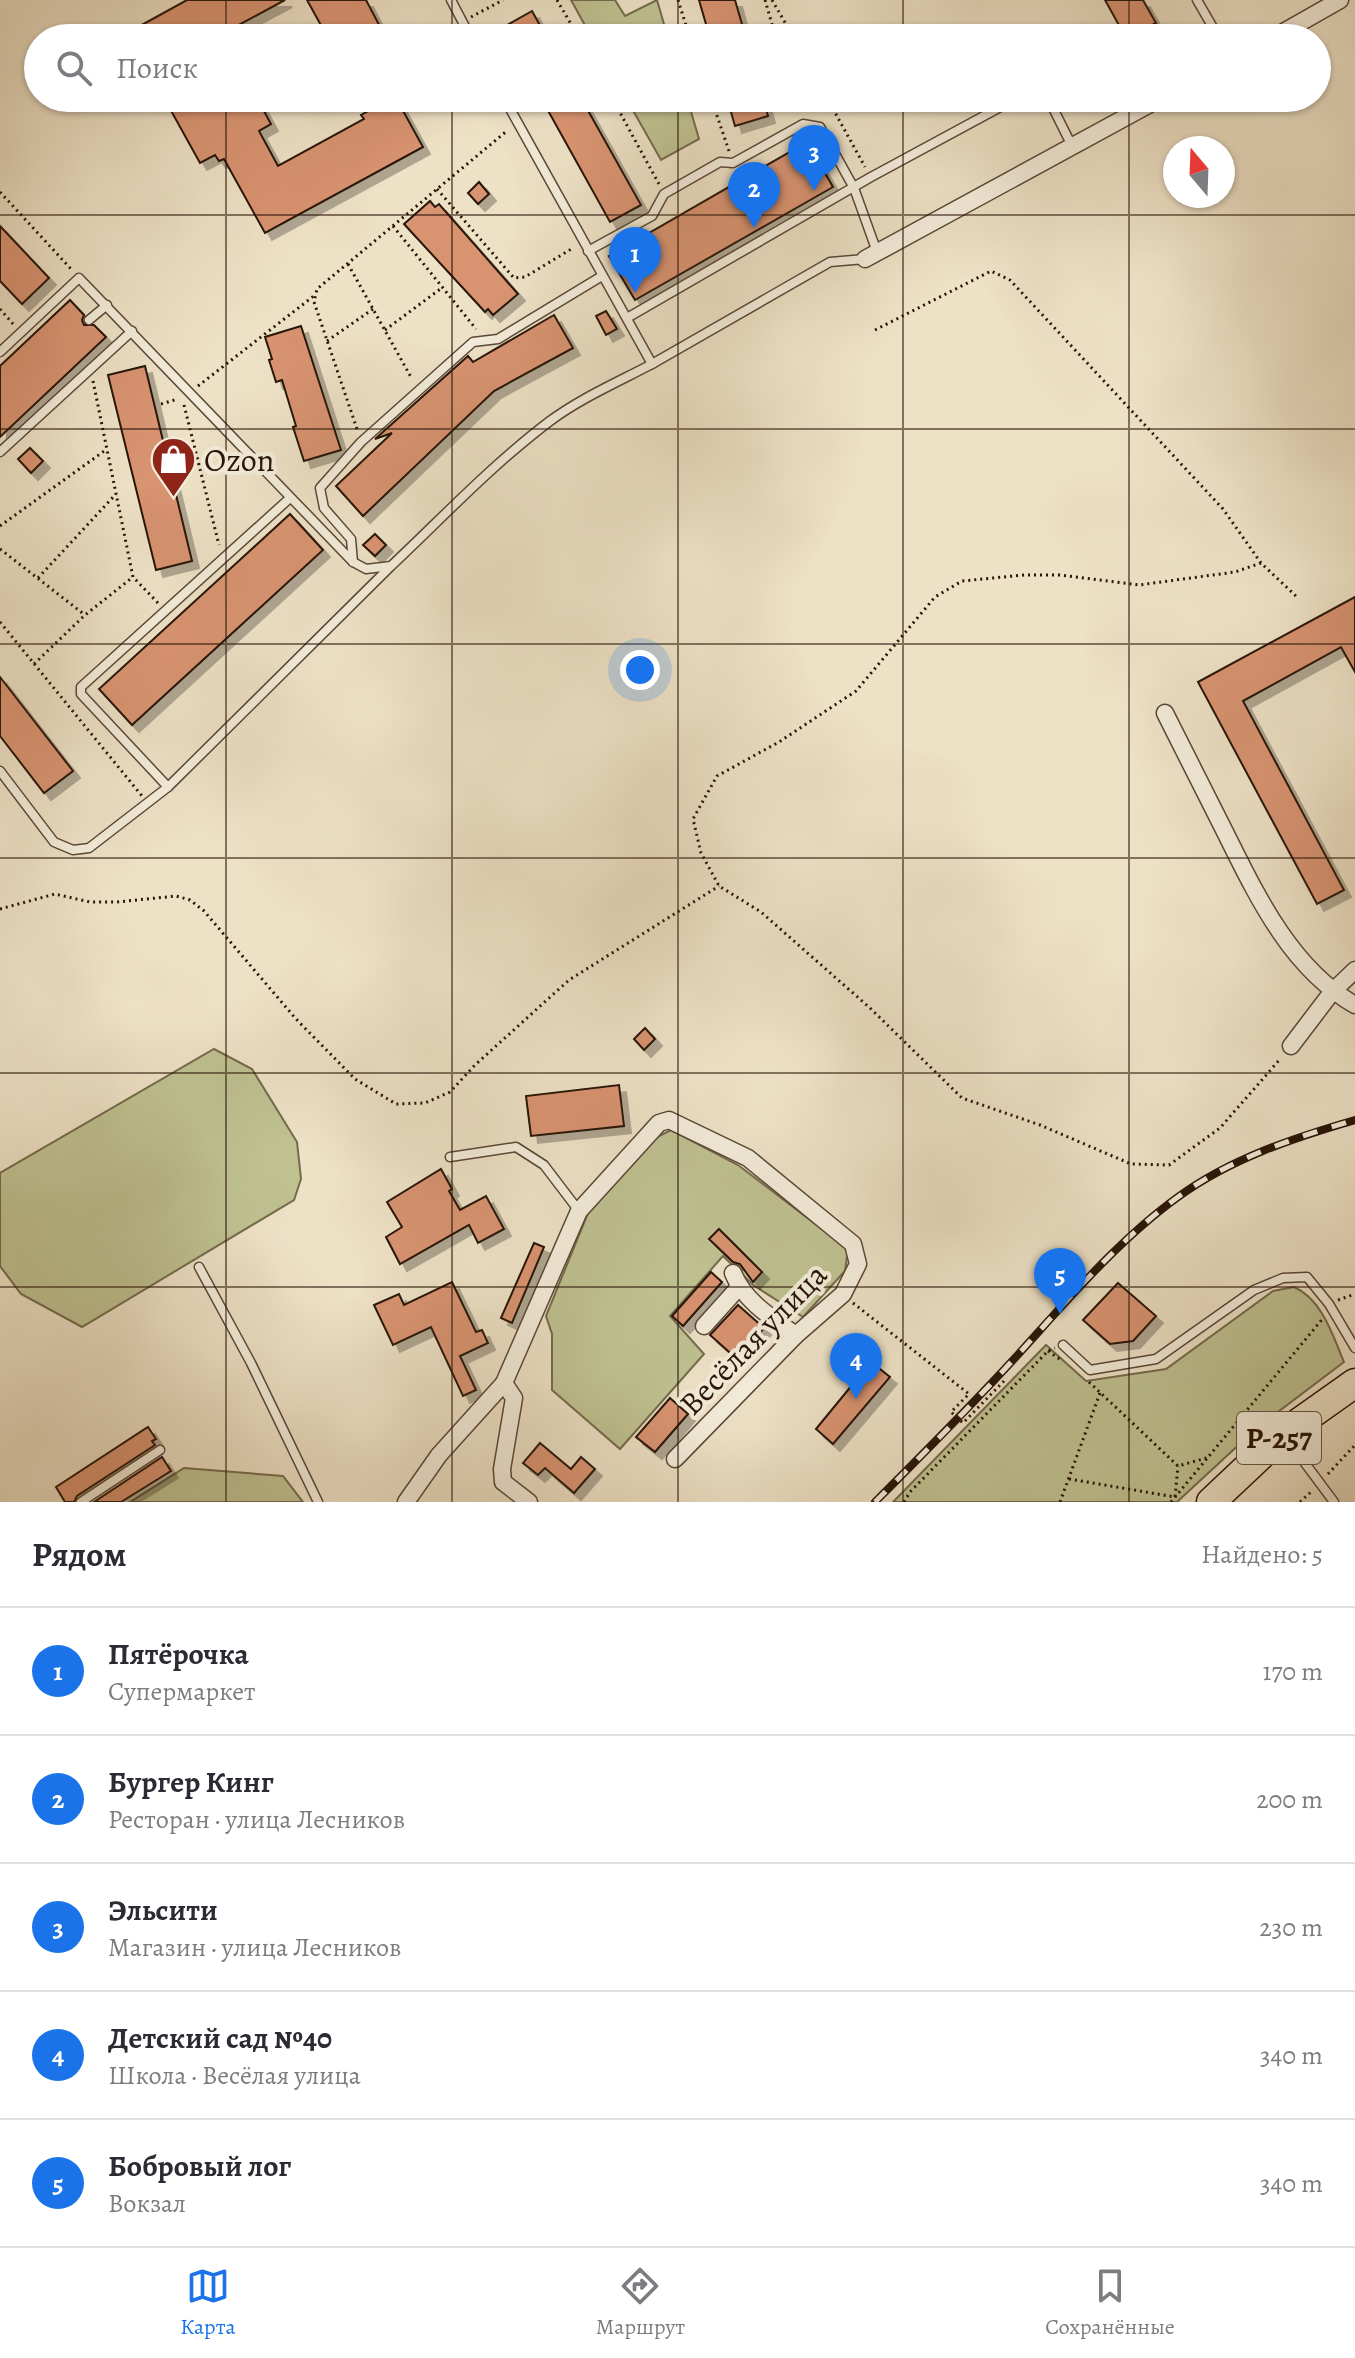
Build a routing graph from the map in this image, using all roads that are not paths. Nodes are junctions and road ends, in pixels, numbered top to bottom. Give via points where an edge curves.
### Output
1 (451, 0) edge
2 (1197, 0) edge
3 (1340, 0) edge
4 (463, 24) edge
5 (1211, 24) edge
6 (1298, 24) edge
7 (511, 112) edge
8 (991, 112) edge
9 (1055, 112) edge
10 (1135, 112) edge
11 (1072, 146) junction
12 (854, 188) junction
13 (588, 251) junction
14 (871, 256) junction
15 (602, 276) junction
16 (107, 305) junction
17 (627, 318) junction
18 (89, 320) dead end
19 (132, 331) junction
20 (0, 352) edge
21 (652, 364) junction
22 (0, 452) edge
23 (290, 498) junction
24 (353, 562) junction
25 (391, 566) junction
26 (1165, 713) dead end
27 (0, 771) edge
28 (168, 787) junction
29 (1355, 970) edge
30 (1332, 992) junction
31 (1355, 1005) edge
32 (1291, 1046) road end
33 (450, 1157) dead end
34 (579, 1211) junction
35 (199, 1267) dead end
36 (704, 1326) dead end
37 (796, 1335) junction
38 (1063, 1345) road end
39 (1355, 1348) edge
40 (504, 1383) junction
41 (1355, 1383) edge
42 (1283, 1434) junction
43 (160, 1450) dead end
44 (675, 1459) dead end
45 (81, 1502) edge
46 (318, 1502) edge
47 (406, 1502) edge
48 (529, 1502) edge
49 (1211, 1502) edge
50 (1334, 1502) edge

1 - 4 lane
2 - 5 lane
3 - 6 street
7 - 13 lane
8 - 12 lane
9 - 11 lane
10 - 11 street
11 - 14 street
12 - 13 lane via 820,127 803,124 664,194 652,216
12 - 14 lane
12 - 17 lane
13 - 15 lane
14 - 21 lane via 830,262
15 - 17 lane
15 - 24 lane via 498,339 473,342 361,442 320,488 324,508 351,539
16 - 18 lane
16 - 19 lane
16 - 20 lane via 79,278
17 - 21 lane
19 - 22 lane
19 - 23 lane
21 - 25 lane via 552,420
23 - 24 lane
23 - 28 lane via 81,687 81,694
24 - 25 lane via 366,569
25 - 28 lane
26 - 30 street via 1258,898
27 - 28 lane via 54,842 73,850 89,848
29 - 30 street
30 - 31 street
30 - 32 street
33 - 34 lane via 516,1147 544,1165
34 - 37 street, Весёлая улица via 659,1123 669,1120 748,1158 853,1244 858,1264 843,1294
34 - 40 street, Весёлая улица
35 - 46 lane
36 - 37 street via 736,1280 767,1314
37 - 44 street, Весёлая улица
38 - 39 lane via 1090,1370 1156,1359 1254,1290 1283,1278 1307,1277
40 - 47 street via 439,1455
40 - 48 street via 514,1398 503,1482
41 - 42 highway, Р-257
42 - 49 highway, Р-257
42 - 50 lane
43 - 45 lane

